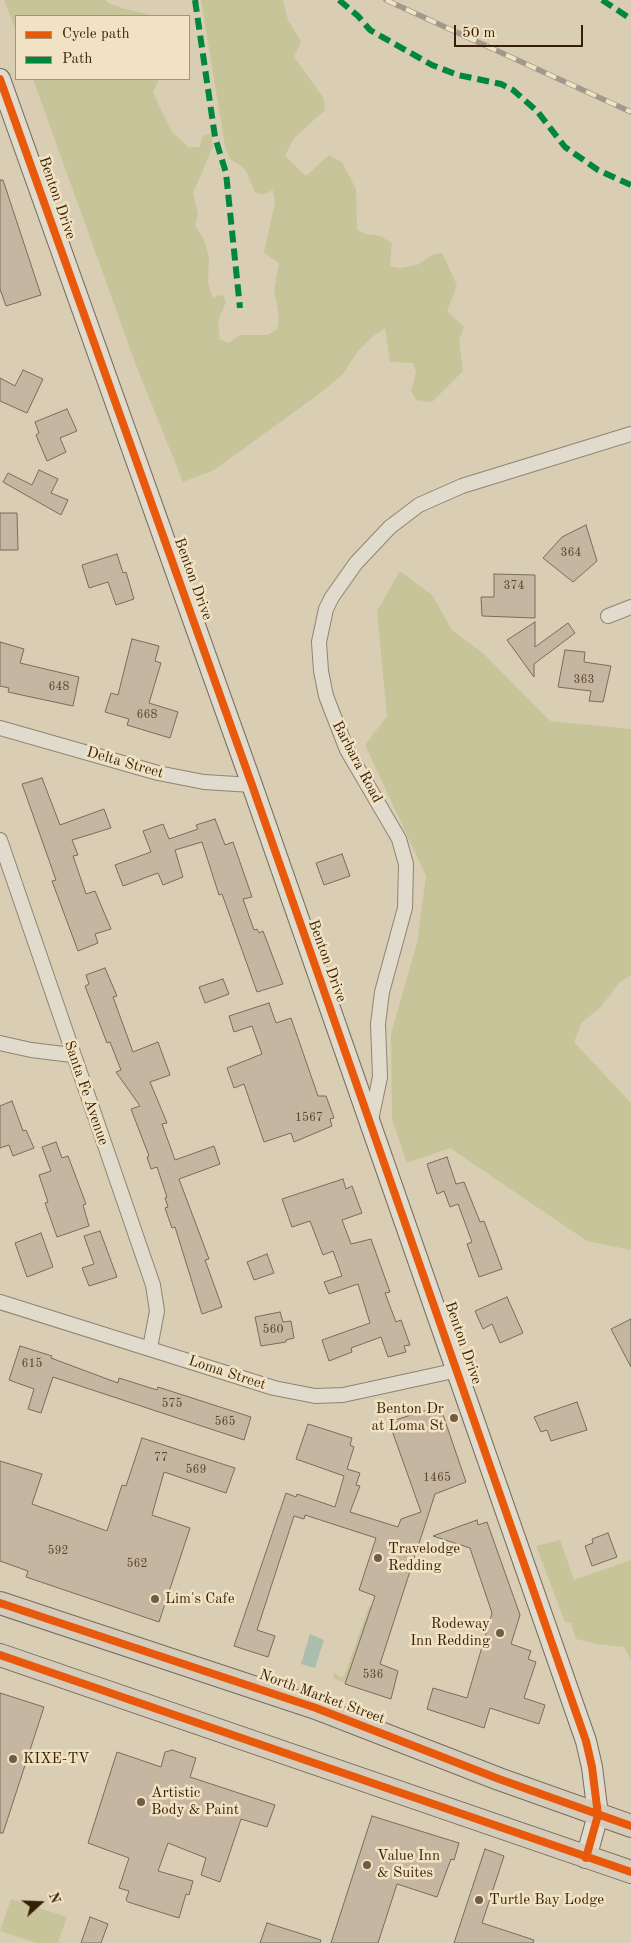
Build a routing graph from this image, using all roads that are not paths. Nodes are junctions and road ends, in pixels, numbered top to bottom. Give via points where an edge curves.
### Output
1 (0, 79) edge
2 (631, 434) edge
3 (631, 607) edge
4 (608, 616) dead end
5 (0, 728) edge
6 (252, 785) junction
7 (0, 840) edge
8 (0, 1043) edge
9 (72, 1055) junction
10 (370, 1122) junction
11 (0, 1302) edge
12 (150, 1348) junction
13 (458, 1370) junction
14 (0, 1603) edge
15 (0, 1655) edge
16 (598, 1815) junction
17 (631, 1826) edge
18 (586, 1858) junction
19 (631, 1872) edge

1 - 6 street, Benton Drive
2 - 10 street, Barbara Road via 462,486 419,505 390,527 356,563 326,609 319,642 326,696 347,750 399,839 406,864 405,908 388,964 380,1007 380,1077
3 - 4 street
5 - 6 street, Delta Street via 158,773 204,782
6 - 10 street, Benton Drive
7 - 9 street, Santa Fe Avenue
8 - 9 street
9 - 12 street, Santa Fe Avenue via 153,1285 157,1311
10 - 13 street, Benton Drive
11 - 12 street, Loma Street
12 - 13 street, Loma Street via 274,1388 315,1396 343,1395
13 - 16 street, Benton Drive via 586,1741
14 - 16 main road, North Market Street via 316,1708
15 - 18 main road
16 - 17 main road, North Market Street
16 - 18 street, Benton Drive
18 - 19 main road

